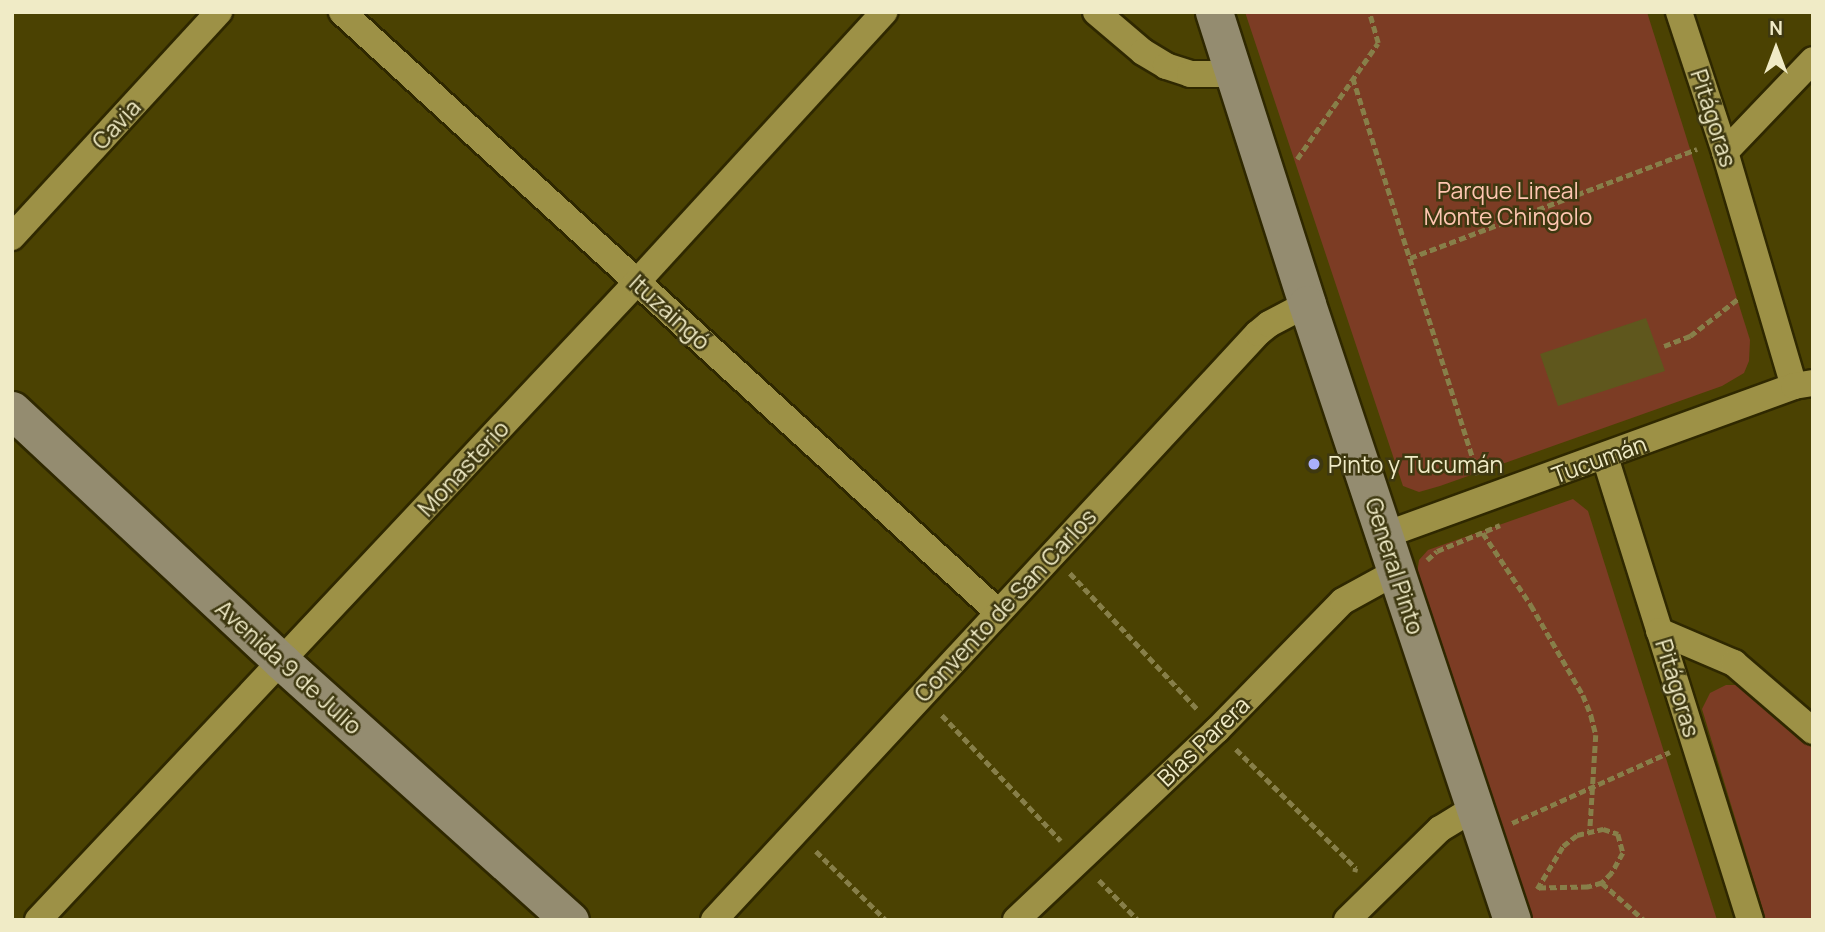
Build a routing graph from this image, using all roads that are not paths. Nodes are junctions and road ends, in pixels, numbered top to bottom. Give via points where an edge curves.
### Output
1 (219, 12) edge
2 (342, 12) edge
3 (884, 12) edge
4 (1096, 12) edge
5 (1214, 12) edge
6 (1679, 12) edge
7 (1813, 60) edge
8 (1234, 74) junction
9 (1712, 150) junction
10 (12, 237) edge
11 (637, 282) junction
12 (1307, 304) junction
13 (1803, 384) edge
14 (12, 410) edge
15 (1605, 457) junction
16 (1385, 536) junction
17 (1411, 569) junction
18 (998, 612) junction
19 (1660, 631) junction
20 (282, 662) junction
21 (1813, 731) edge
22 (1481, 820) junction
23 (1519, 903) edge
24 (38, 920) edge
25 (570, 920) edge
26 (714, 920) edge
27 (1016, 920) edge
28 (1347, 920) edge
29 (1750, 920) edge

1 - 10 street, Cavia
2 - 11 street, Ituzaingó
3 - 11 street, Monasterio
4 - 8 street via 1166,66 1190,74
5 - 8 main road, General Pinto
6 - 9 street, Pitágoras
7 - 9 street
8 - 12 main road, General Pinto
9 - 13 street, Pitágoras
11 - 18 street, Ituzaingó
11 - 20 street, Monasterio
12 - 16 main road, General Pinto
12 - 18 street, Convento de San Carlos via 1258,333
13 - 15 street, Tucumán
14 - 20 main road, Avenida 9 de Julio
15 - 16 street, Tucumán
15 - 19 street, Pitágoras
16 - 17 main road, General Pinto
17 - 22 main road, General Pinto
17 - 27 street, Blas Parera via 1343,601 1217,730
18 - 26 street, Convento de San Carlos
19 - 21 street via 1734,663
19 - 29 street, Pitágoras
20 - 24 street, Monasterio
20 - 25 main road, Avenida 9 de Julio
22 - 23 main road, General Pinto
22 - 28 street via 1440,829

